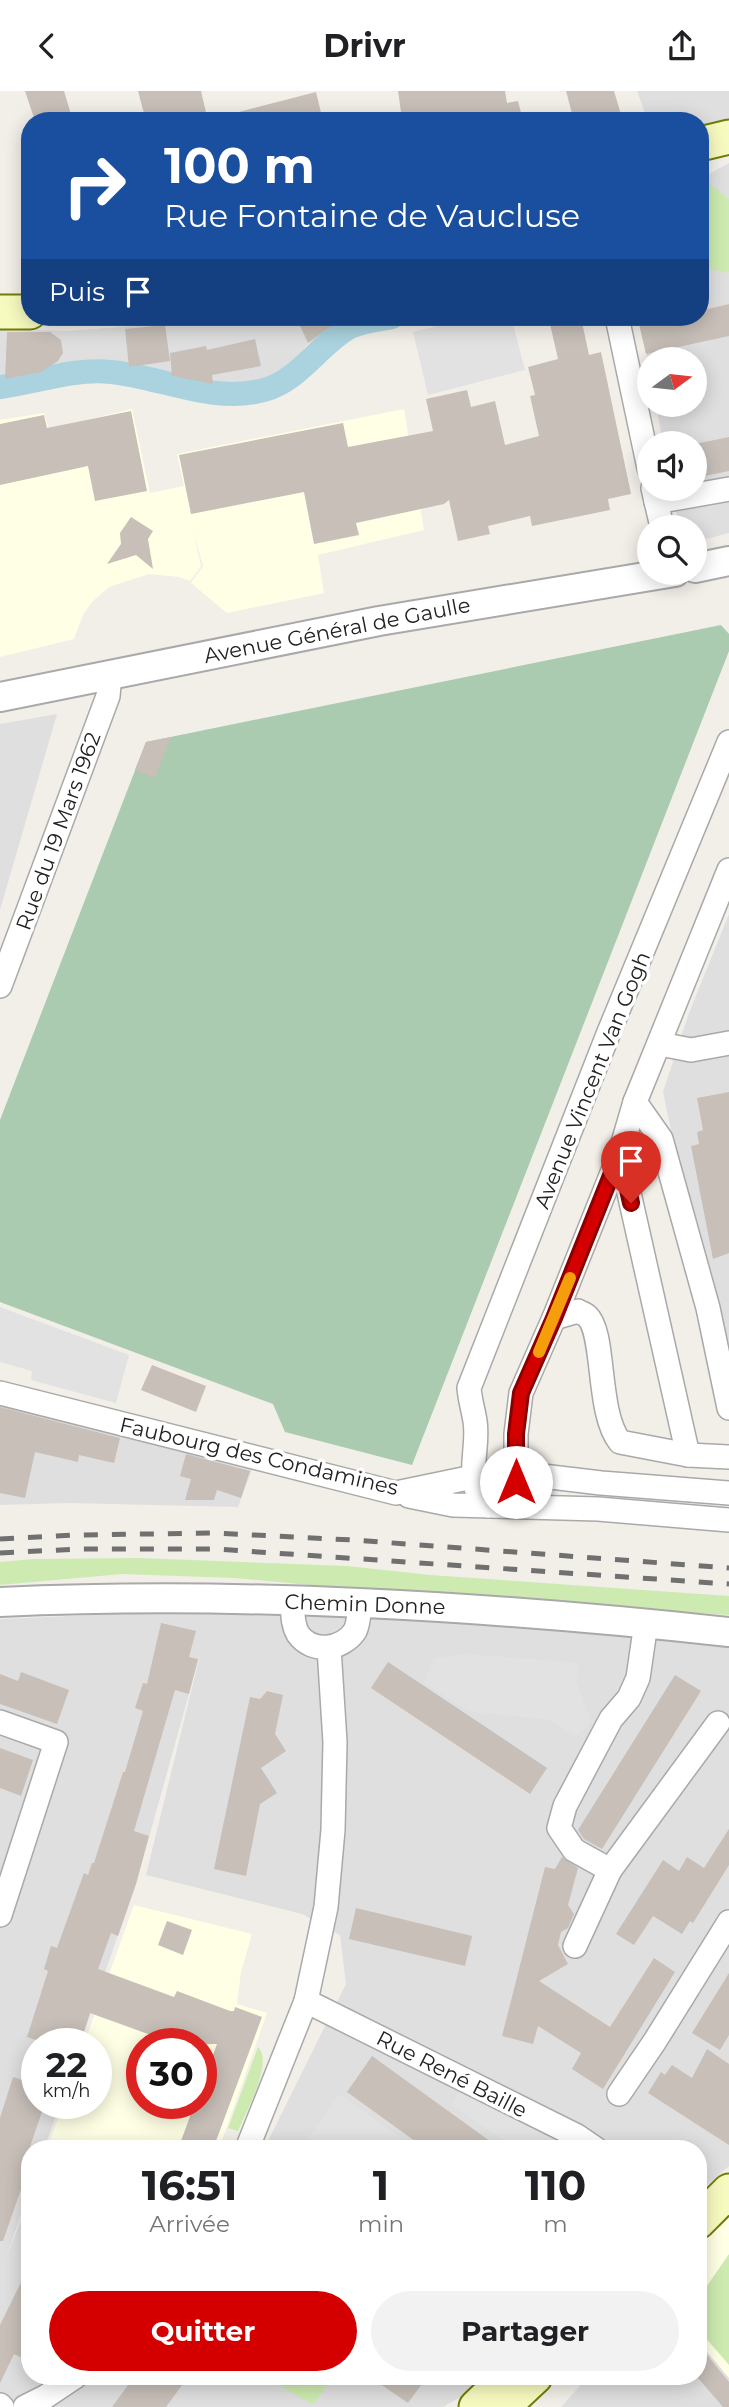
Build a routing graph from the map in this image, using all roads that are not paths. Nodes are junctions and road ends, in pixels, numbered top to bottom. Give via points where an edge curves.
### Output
1 (729, 137) edge
2 (709, 142) edge
3 (0, 312) edge
4 (21, 312) edge
5 (619, 326) edge
6 (641, 431) edge
7 (729, 489) edge
8 (707, 491) edge
9 (729, 561) edge
10 (707, 566) edge
11 (637, 578) edge
12 (110, 674) junction
13 (0, 697) edge
14 (729, 742) edge
15 (729, 870) edge
16 (0, 986) edge
17 (729, 1043) edge
18 (660, 1044) junction
19 (635, 1102) junction
20 (620, 1153) junction
21 (554, 1318) junction
22 (722, 1337) edge
23 (0, 1393) edge
24 (729, 1408) edge
25 (517, 1413) junction
26 (475, 1420) junction
27 (688, 1455) junction
28 (729, 1457) edge
29 (517, 1473) junction
30 (473, 1477) junction
31 (396, 1493) junction
32 (729, 1493) edge
33 (491, 1506) junction
34 (729, 1520) edge
35 (292, 1601) junction
36 (0, 1602) edge
37 (360, 1603) junction
38 (646, 1623) junction
39 (729, 1632) edge
40 (329, 1648) junction
41 (0, 1722) edge
42 (718, 1723) dead end
43 (610, 1870) junction
44 (6, 1878) edge
45 (0, 1915) edge
46 (729, 1922) edge
47 (575, 1946) dead end
48 (306, 2001) junction
49 (619, 2094) dead end
50 (251, 2140) edge
51 (583, 2140) edge
52 (63, 2385) edge
53 (499, 2385) edge
54 (526, 2385) edge
55 (25, 2407) edge
56 (476, 2407) edge
57 (503, 2407) edge

1 - 2 main road
3 - 4 main road
5 - 6 street
7 - 8 street
9 - 10 street
11 - 12 street, Avenue Général de Gaulle via 379,621
12 - 13 street, Avenue Général de Gaulle
12 - 16 street, Rue du 19 Mars 1962 via 108,696
14 - 26 street, Avenue Vincent Van Gogh via 470,1388
15 - 18 street
17 - 18 street via 691,1050
18 - 19 street
19 - 20 street
19 - 22 street via 661,1139 708,1308
20 - 21 street
20 - 27 street
21 - 25 street via 521,1393
21 - 27 street via 578,1311 595,1329 606,1409 612,1433 620,1442
22 - 24 street
23 - 31 street, Faubourg des Condamines
25 - 26 street via 500,1427 488,1428
25 - 29 street
26 - 30 street, Avenue Vincent Van Gogh
27 - 28 street
29 - 30 street, Faubourg des Condamines
29 - 32 street, Faubourg des Condamines
29 - 33 street via 509,1496
30 - 31 street, Faubourg des Condamines
30 - 33 street, Avenue Vincent Van Gogh via 475,1490
31 - 33 street via 453,1505
33 - 34 street
35 - 36 street, Chemin Donne via 106,1597
35 - 37 street, Chemin Donne
35 - 40 street via 298,1633 317,1647
37 - 38 street, Chemin Donne
37 - 40 street via 356,1629 343,1643
38 - 39 street, Chemin Donne
38 - 43 street via 638,1678 605,1730 565,1806 559,1828 574,1850
40 - 48 street via 335,1742 333,1830 326,1907
41 - 44 street via 56,1742
42 - 43 street
43 - 47 street
44 - 45 street
46 - 49 street
48 - 50 street
48 - 51 street, Rue René Baille
52 - 55 street
53 - 56 main road
54 - 57 main road

